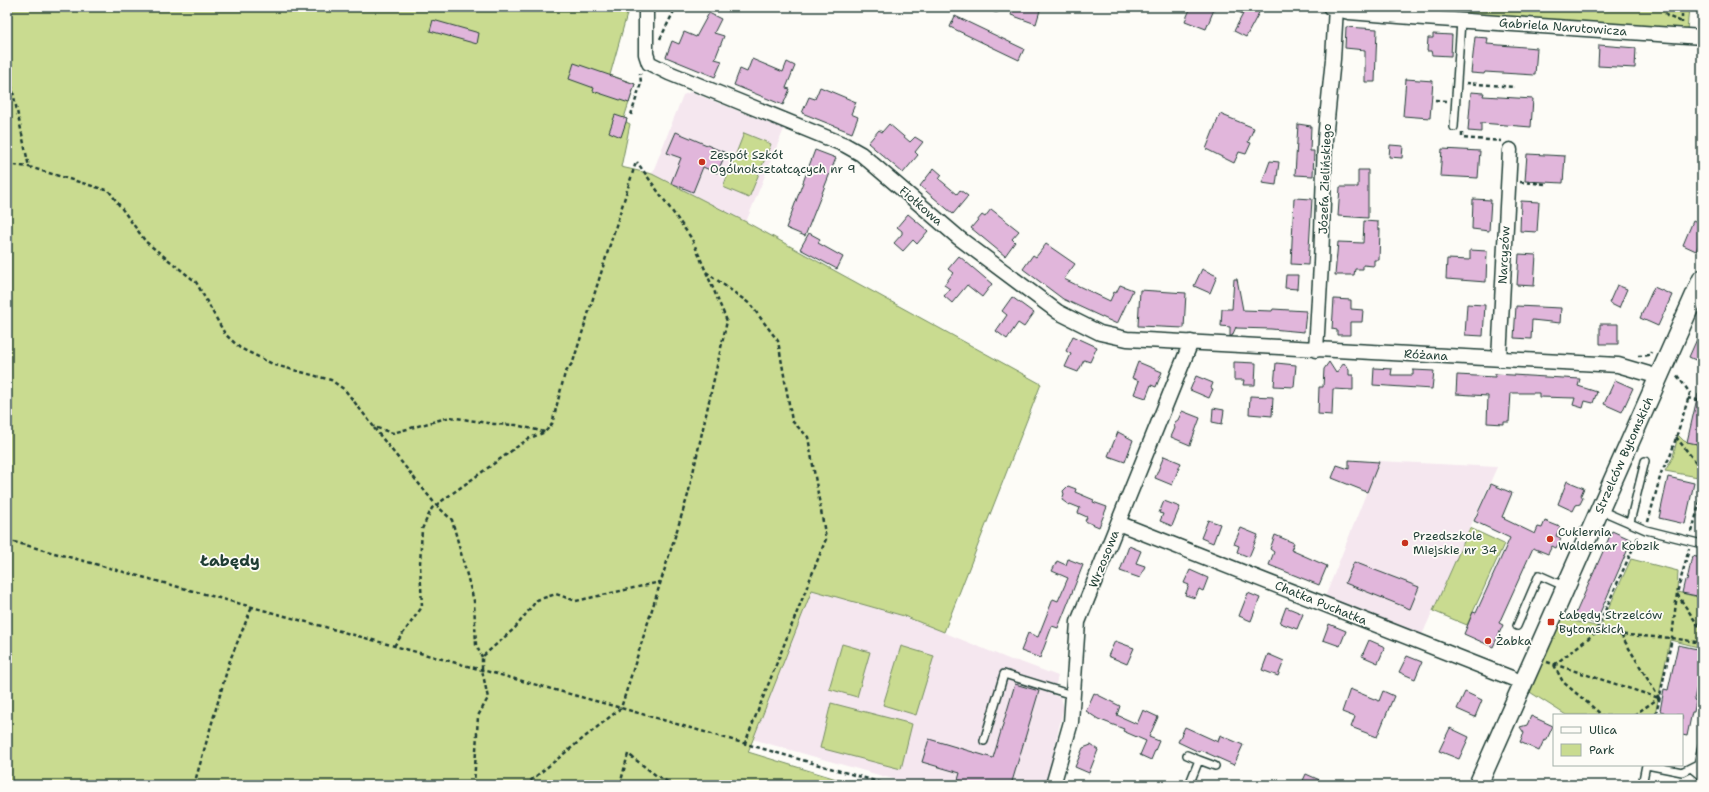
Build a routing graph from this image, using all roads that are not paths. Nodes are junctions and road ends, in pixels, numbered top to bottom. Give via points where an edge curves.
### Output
1 (646, 7) edge
2 (1334, 8) edge
3 (1461, 21) junction
4 (1702, 37) edge
5 (1454, 127) dead end
6 (1510, 150) road end
7 (1702, 279) edge
8 (1191, 342) junction
9 (1316, 350) junction
10 (1498, 359) junction
11 (1666, 373) junction
12 (1645, 461) dead end
13 (1600, 510) junction
14 (1630, 522) junction
15 (1118, 523) junction
16 (1702, 544) edge
17 (1566, 587) junction
18 (1517, 626) dead end
19 (1524, 683) junction
20 (1072, 695) junction
21 (984, 741) dead end
22 (1702, 746) edge
23 (1188, 755) dead end
24 (1199, 760) junction
25 (1215, 766) dead end
26 (1646, 766) edge
27 (1651, 766) edge
28 (1691, 768) junction
29 (1702, 777) edge
30 (1053, 785) edge
31 (1189, 785) edge
32 (1478, 785) edge
33 (1642, 785) edge

1 - 8 street, Fiołkowa via 646,54 649,63 845,144 861,154 959,238 1058,312 1100,333 1127,339
2 - 3 street, Gabriela Narutowicza
2 - 9 street, Józefa Zielińskiego via 1333,59 1325,139 1322,264
3 - 4 street, Gabriela Narutowicza
3 - 5 lane
6 - 10 street, Narcyzów
7 - 11 street, Strzelców Bytomskich
8 - 9 street, Różana
8 - 15 street, Wrzosowa
9 - 10 street, Różana
10 - 11 street, Różana via 1618,365
11 - 13 street, Strzelców Bytomskich
12 - 14 lane
13 - 14 lane
13 - 17 street, Strzelców Bytomskich
14 - 16 lane via 1646,530
15 - 19 street, Chatka Puchatka
15 - 20 street, Wrzosowa via 1078,622
17 - 18 lane via 1539,575
17 - 19 street, Strzelców Bytomskich
19 - 32 street, Strzelców Bytomskich
20 - 21 lane via 1004,674
20 - 30 street, Wrzosowa via 1071,722
22 - 28 lane via 1698,764
23 - 24 lane
24 - 25 lane
24 - 31 lane
26 - 33 lane
27 - 28 lane via 1682,772
28 - 29 lane

